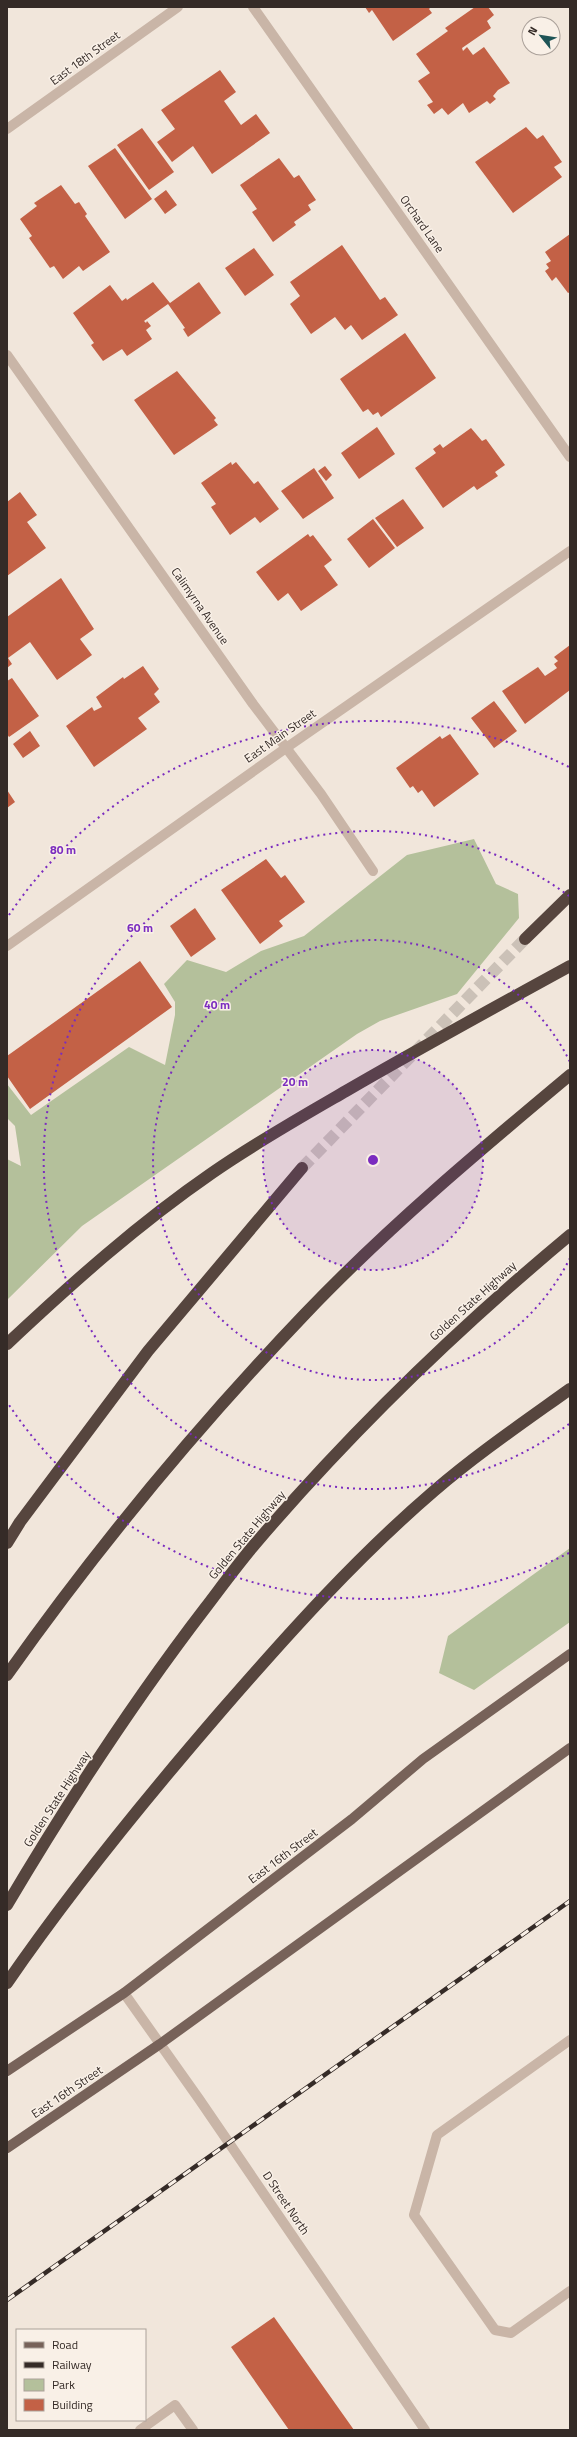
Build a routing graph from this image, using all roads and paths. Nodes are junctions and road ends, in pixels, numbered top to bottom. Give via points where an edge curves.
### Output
1 (178, 7) edge
2 (253, 7) edge
3 (7, 129) edge
4 (7, 355) edge
5 (570, 457) edge
6 (570, 551) edge
7 (286, 748) junction
8 (373, 871) dead end
9 (570, 895) edge
10 (525, 939) tunnel mouth
11 (7, 946) edge
12 (570, 966) edge
13 (570, 1075) edge
14 (302, 1168) tunnel mouth
15 (570, 1235) edge
16 (7, 1344) edge
17 (570, 1389) edge
18 (7, 1543) edge
19 (570, 1654) edge
20 (7, 1675) edge
21 (570, 1748) edge
22 (7, 1905) edge
23 (7, 1983) edge
24 (124, 1993) junction
25 (570, 2040) edge
26 (160, 2044) junction
27 (7, 2072) edge
28 (7, 2148) edge
29 (570, 2291) edge
30 (140, 2430) edge
31 (193, 2430) edge
32 (425, 2430) edge

1 - 3 street, East 18th Street
2 - 5 street, Orchard Lane
4 - 7 street, Calimyrna Avenue via 248,698
6 - 7 street, East Main Street
7 - 8 street, Calimyrna Avenue
7 - 11 street, East Main Street
9 - 10 highway
12 - 16 highway via 434,1040 281,1129 212,1173 148,1220 66,1289
13 - 20 highway via 421,1202 306,1313 154,1483 49,1615
14 - 18 highway via 148,1351
15 - 22 highway, Golden State Highway via 493,1300 400,1389 320,1470 253,1546 161,1665 46,1839
17 - 23 highway via 434,1490 342,1576 140,1804 51,1918
19 - 24 main road, East 16th Street via 423,1759 352,1819
21 - 26 main road, East 16th Street
24 - 26 street, D Street North
24 - 27 main road, East 16th Street
25 - 29 street via 437,2135 414,2215 496,2330 511,2333
26 - 28 main road, East 16th Street
26 - 32 street, D Street North
30 - 31 street via 175,2405

